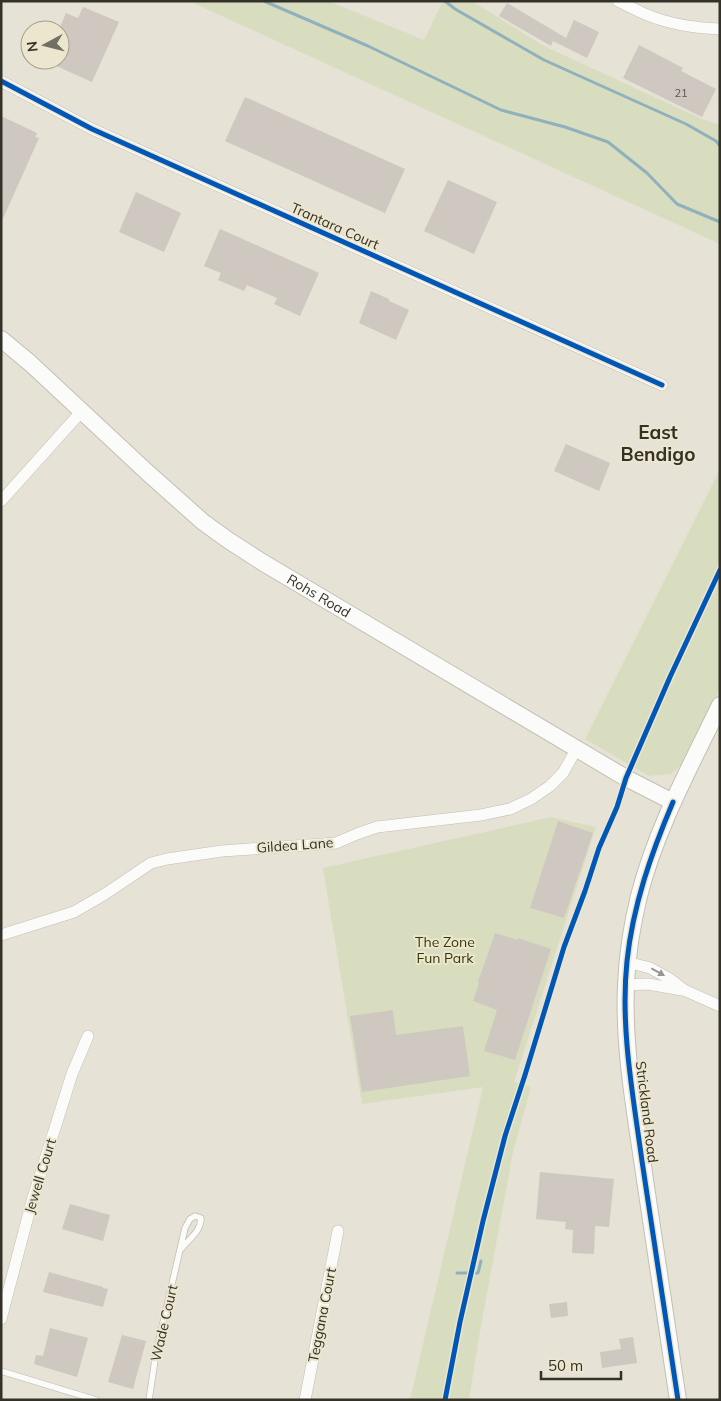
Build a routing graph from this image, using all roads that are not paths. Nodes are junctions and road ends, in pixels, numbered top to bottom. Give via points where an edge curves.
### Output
1 (618, 1) edge
2 (720, 29) edge
3 (1, 81) edge
4 (1, 340) edge
5 (662, 384) dead end
6 (81, 412) junction
7 (1, 501) edge
8 (720, 705) edge
9 (577, 748) junction
10 (673, 802) junction
11 (1, 935) edge
12 (627, 962) junction
13 (626, 985) junction
14 (684, 990) junction
15 (720, 1006) edge
16 (88, 1036) dead end
17 (338, 1231) dead end
18 (182, 1248) junction
19 (1, 1319) edge
20 (1, 1370) edge
21 (96, 1400) edge
22 (149, 1400) edge
23 (305, 1400) edge
24 (678, 1400) edge

1 - 2 street via 662,20
3 - 5 street, Trantara Court via 92,129
4 - 6 main road, Rohs Road
6 - 7 street
6 - 9 main road, Rohs Road via 203,522 228,540
8 - 10 main road, Strickland Road
9 - 10 main road, Rohs Road
9 - 11 street, Gildea Lane via 563,773 550,786 510,810 377,827 336,843 222,850 167,859 151,863 74,912
10 - 12 main road, Strickland Road via 645,874
12 - 13 main road, Strickland Road
12 -> 14 street via 650,968
13 - 14 street via 653,984
13 - 24 main road, Strickland Road via 631,1078
14 - 15 street
16 - 19 street, Jewell Court via 62,1103
17 - 23 street, Teggana Court
18 - 18 lane, Wade Court via 190,1219 195,1216 201,1218 198,1230
18 - 22 lane, Wade Court via 156,1353
20 - 21 lane

